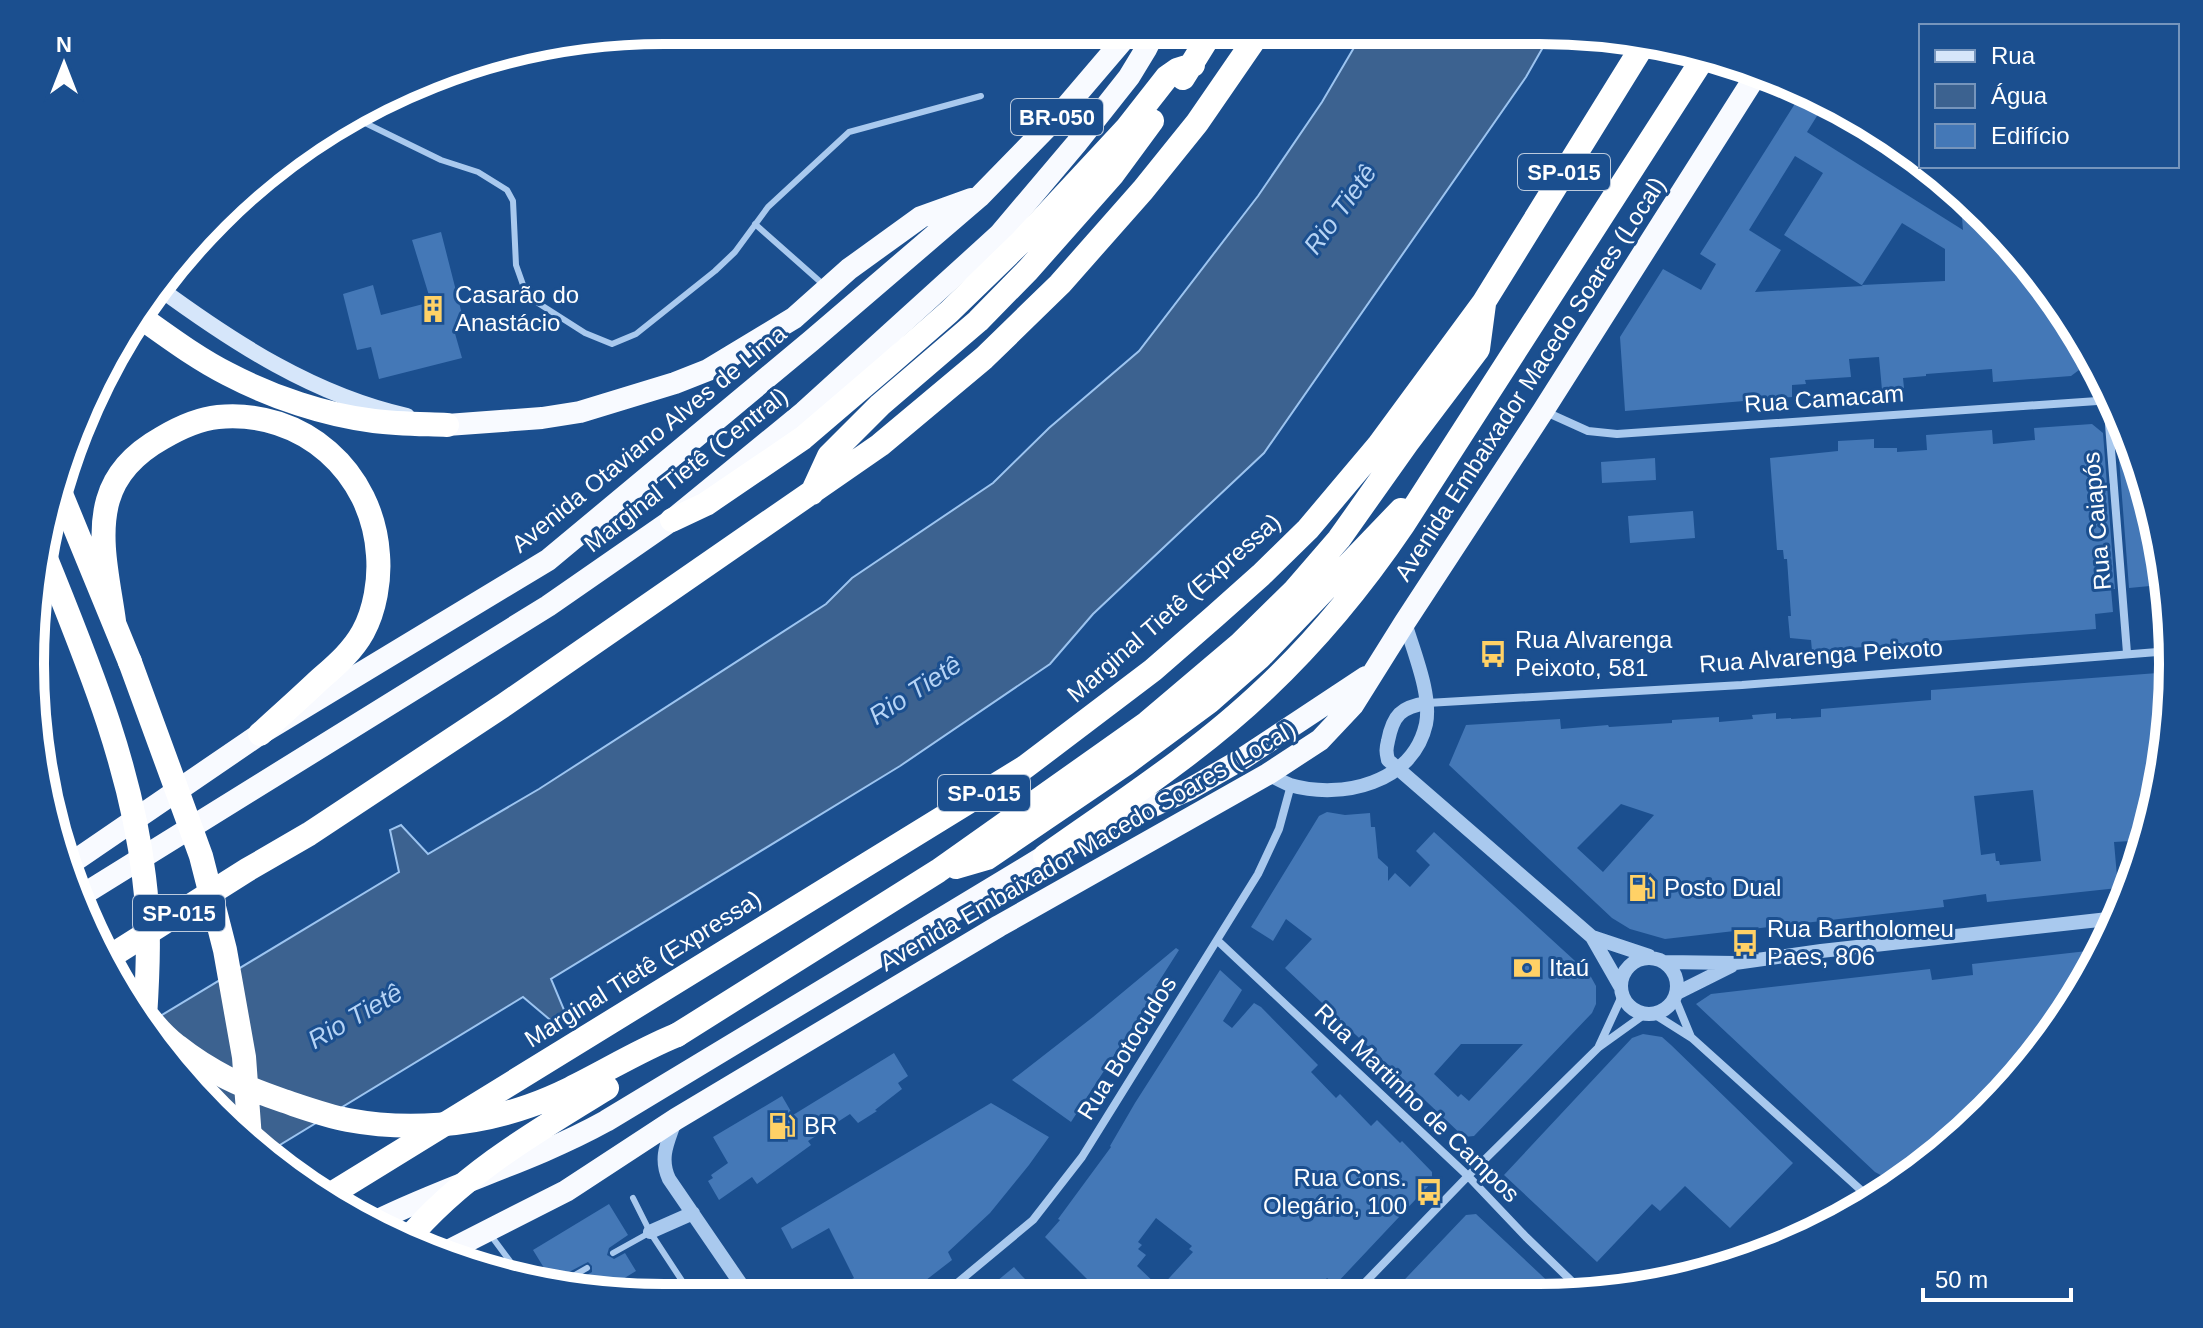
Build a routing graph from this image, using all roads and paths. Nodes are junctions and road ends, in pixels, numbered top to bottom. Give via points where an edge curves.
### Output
1 (1120, 44) edge
2 (1148, 44) edge
3 (1205, 44) edge
4 (1251, 44) edge
5 (1639, 52) edge
6 (1193, 65) junction
7 (1699, 65) edge
8 (1752, 82) edge
9 (981, 96) dead end
10 (363, 122) edge
11 (979, 197) junction
12 (755, 224) junction
13 (828, 288) junction
14 (167, 294) edge
15 (1484, 302) junction
16 (147, 322) edge
17 (2100, 401) edge
18 (1543, 411) junction
19 (447, 425) junction
20 (2112, 427) edge
21 (1432, 481) junction
22 (811, 493) junction
23 (68, 495) edge
24 (65, 504) edge
25 (672, 520) junction
26 (75, 527) junction
27 (51, 571) edge
28 (114, 621) junction
29 (1405, 622) junction
30 (2159, 652) edge
31 (2127, 653) junction
32 (1373, 672) junction
33 (1427, 703) junction
34 (260, 734) junction
35 (1399, 769) junction
36 (1268, 774) junction
37 (1291, 785) junction
38 (1045, 856) junction
39 (76, 860) edge
40 (938, 871) junction
41 (87, 891) edge
42 (2103, 920) edge
43 (1592, 937) junction
44 (1218, 941) junction
45 (116, 953) edge
46 (1659, 960) junction
47 (1735, 963) junction
48 (1621, 991) junction
49 (1676, 996) junction
50 (146, 1004) edge
51 (1650, 1014) junction
52 (677, 1035) junction
53 (1692, 1038) junction
54 (176, 1045) edge
55 (1599, 1047) junction
56 (676, 1119) junction
57 (249, 1124) edge
58 (1468, 1176) junction
59 (337, 1190) edge
60 (1863, 1192) edge
61 (633, 1198) dead end
62 (530, 1209) junction
63 (693, 1213) junction
64 (385, 1217) edge
65 (415, 1232) edge
66 (650, 1232) junction
67 (492, 1237) junction
68 (455, 1247) edge
69 (468, 1252) edge
70 (613, 1253) dead end
71 (513, 1265) edge
72 (587, 1268) dead end
73 (572, 1277) edge
74 (1574, 1283) edge
75 (684, 1284) edge
76 (741, 1284) edge
77 (956, 1284) edge
78 (1364, 1284) edge

1 - 11 highway, Avenida Otaviano Alves de Lima / BR-050
2 - 25 highway, Marginal Tietê (Central) via 1129,77 999,235 804,412
3 - 6 highway
4 - 22 highway, SP-015 via 1197,123 1060,284 961,378
5 - 15 highway, Marginal Tietê (Expressa) / SP-015
6 - 22 highway via 1113,174 1028,270 847,437 829,456
6 - 25 highway via 1167,77 1022,241 897,358 803,438 706,504
7 - 21 highway
8 - 18 highway, Avenida Embaixador Macedo Soares (Local)
9 - 12 lane via 849,132
10 - 12 lane via 507,190 513,201 516,265 527,296 612,344 636,334 715,271
11 - 13 highway via 921,217
11 - 34 highway, Avenida Otaviano Alves de Lima via 548,560
12 - 13 lane
13 - 19 highway via 794,318 708,370 675,383 580,412
14 - 19 main road via 217,330 314,384 393,413
15 - 40 highway via 1478,349 1339,539 1294,591 1147,723
15 - 59 highway, Marginal Tietê (Expressa) / SP-015 via 1378,446 1308,529 1184,643 1092,718 957,810
16 - 19 highway via 228,375 277,395 372,421
17 - 18 street, Rua Camacam via 1617,434 1588,431
18 - 29 highway, Avenida Embaixador Macedo Soares (Local)
20 - 31 street, Rua Caiapós
21 - 38 highway via 1354,593 1265,689 1188,754
21 - 40 highway via 1210,701 987,858
22 - 45 highway, SP-015 via 504,705
23 - 26 lane
24 - 26 highway
25 - 41 highway, Marginal Tietê (Central) via 548,606
26 - 28 highway
27 - 50 highway, bridge via 112,731 127,786 144,878
28 - 34 highway via 104,529 108,500 135,456 187,425 217,417 251,417 282,426 333,456 353,478 377,535 375,599 349,653
28 - 57 highway, bridge via 201,856 244,1057
29 - 32 highway, Avenida Embaixador Macedo Soares (Local)
29 - 33 street
30 - 31 street, Rua Alvarenga Peixoto
31 - 33 street, Rua Alvarenga Peixoto via 1742,685
32 - 36 highway, Avenida Embaixador Macedo Soares (Local) via 1353,705 1320,740
32 - 38 highway via 1190,789
33 - 35 street via 1419,743
33 - 35 street via 1412,705 1395,718 1385,751
34 - 39 highway, Avenida Otaviano Alves de Lima
35 - 37 street via 1349,789
35 - 43 street
36 - 37 street
36 - 56 highway, Avenida Embaixador Macedo Soares (Local) via 999,926
37 - 44 street, Rua Botocudos via 1279,829 1258,874
38 - 64 highway via 580,1135
40 - 52 highway
42 - 47 street
43 - 46 street
43 - 48 street
44 - 58 street, Rua Martinho de Campos
44 - 77 street, Rua Botocudos via 1082,1157 1033,1220
46 - 47 street
46 - 48 street via 1634,961 1622,976
46 - 49 street via 1675,974
47 - 49 street
48 - 51 street via 1631,1008
48 - 55 street
49 - 51 street via 1663,1011
49 - 53 street
51 - 53 street
51 - 55 street
52 - 54 highway, bridge via 576,1088 527,1107 463,1122 391,1125 348,1120 241,1086
52 - 65 highway, bridge via 654,1059 498,1157
53 - 60 street
55 - 58 street
56 - 62 highway, Avenida Embaixador Macedo Soares (Local)
56 - 63 street via 663,1162
58 - 74 street, Rua Martinho de Campos
58 - 78 street
61 - 66 lane
62 - 67 street
62 - 68 highway, Avenida Embaixador Macedo Soares (Local)
63 - 66 street
63 - 76 street
66 - 70 lane
66 - 75 lane
67 - 69 street
67 - 71 lane
72 - 73 lane

